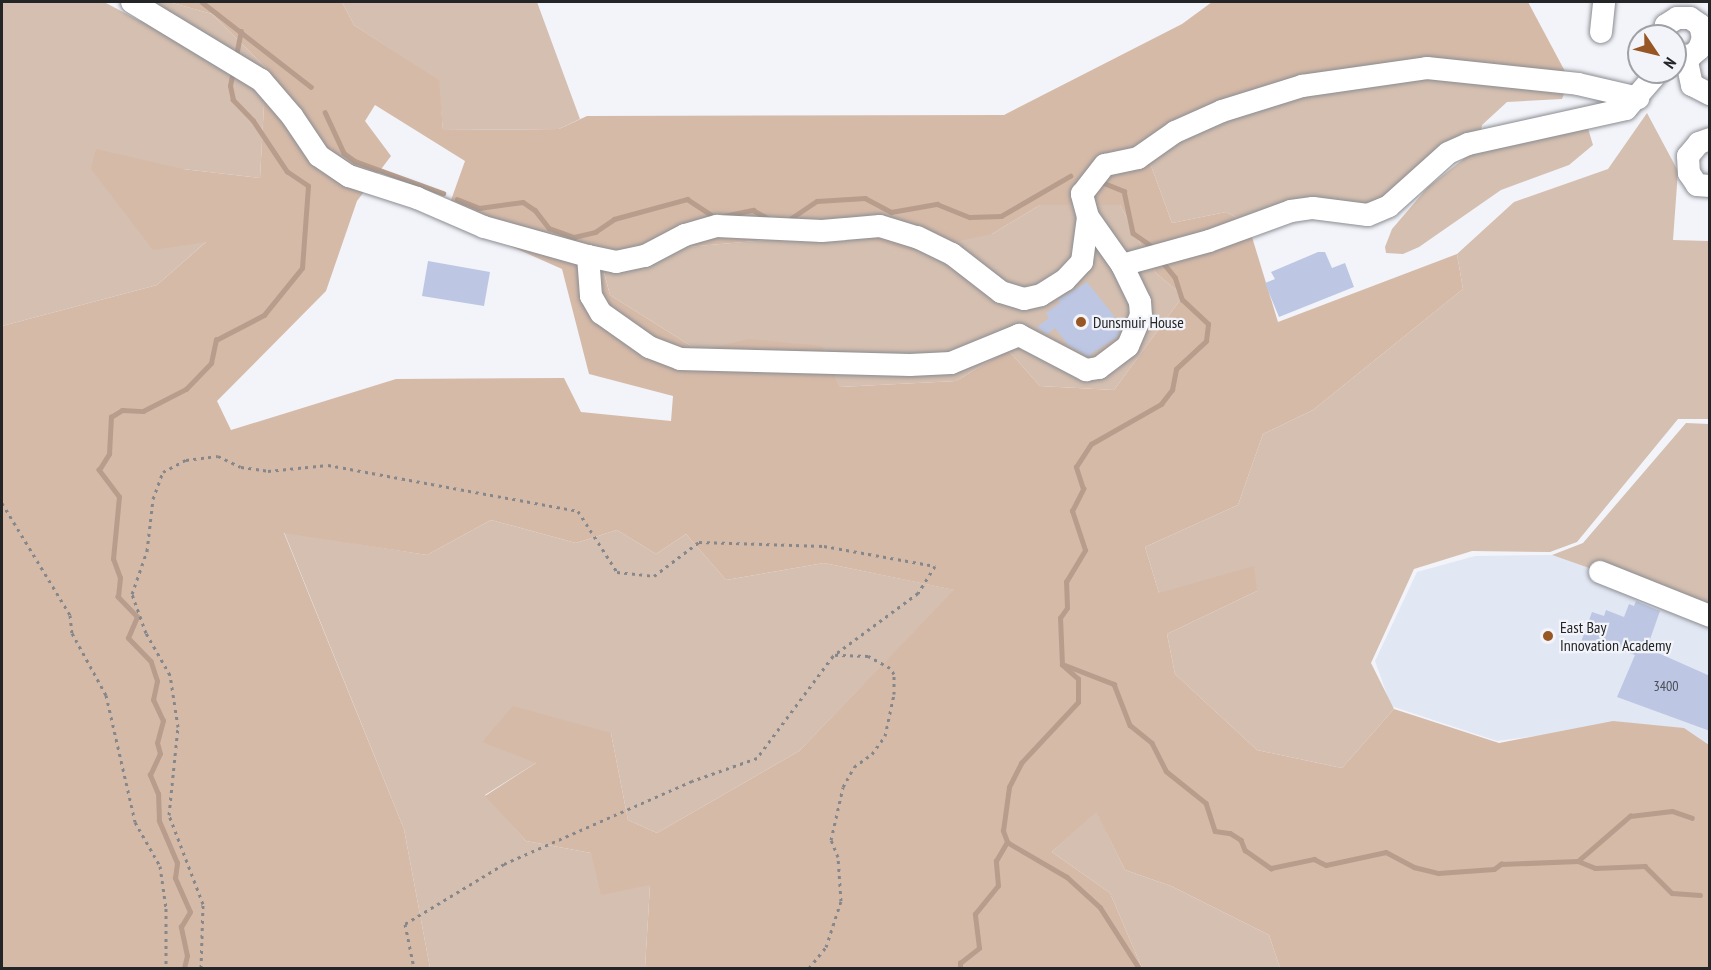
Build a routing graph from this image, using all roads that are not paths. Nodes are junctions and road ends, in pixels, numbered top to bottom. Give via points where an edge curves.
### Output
1 (132, 2) edge
2 (1604, 2) edge
3 (1683, 9) edge
4 (1669, 24) edge
5 (1601, 32) dead end
6 (1693, 51) edge
7 (1649, 84) edge
8 (1710, 94) edge
9 (1638, 99) junction
10 (1710, 139) edge
11 (1710, 186) edge
12 (1088, 217) junction
13 (588, 256) junction
14 (1122, 265) junction
15 (1024, 299) junction
16 (1019, 335) junction
17 (1600, 572) dead end
18 (1710, 616) edge

1 - 13 street via 234,60 272,91 319,156 349,176 417,198 484,227
2 - 5 street
3 - 4 street
3 - 6 street via 1700,25
6 - 8 street via 1692,85
7 - 9 street
9 - 12 street via 1578,84 1427,68 1302,86 1222,111 1175,132 1138,158 1106,165 1082,194
9 - 14 street via 1626,109 1468,144 1448,153 1389,206 1368,214 1313,208 1291,211 1209,241
10 - 11 street via 1699,142 1688,156 1689,173 1697,185
12 - 14 street
12 - 15 street via 1082,262 1065,280 1041,295
13 - 15 street via 616,261 645,256 685,235 717,226 822,231 880,226 917,237 952,254 1001,292
13 - 16 street via 591,296 600,313 648,347 680,359 951,363
14 - 16 street via 1140,302 1142,316 1136,335 1116,357 1099,368 1086,370
15 - 16 street
17 - 18 street

